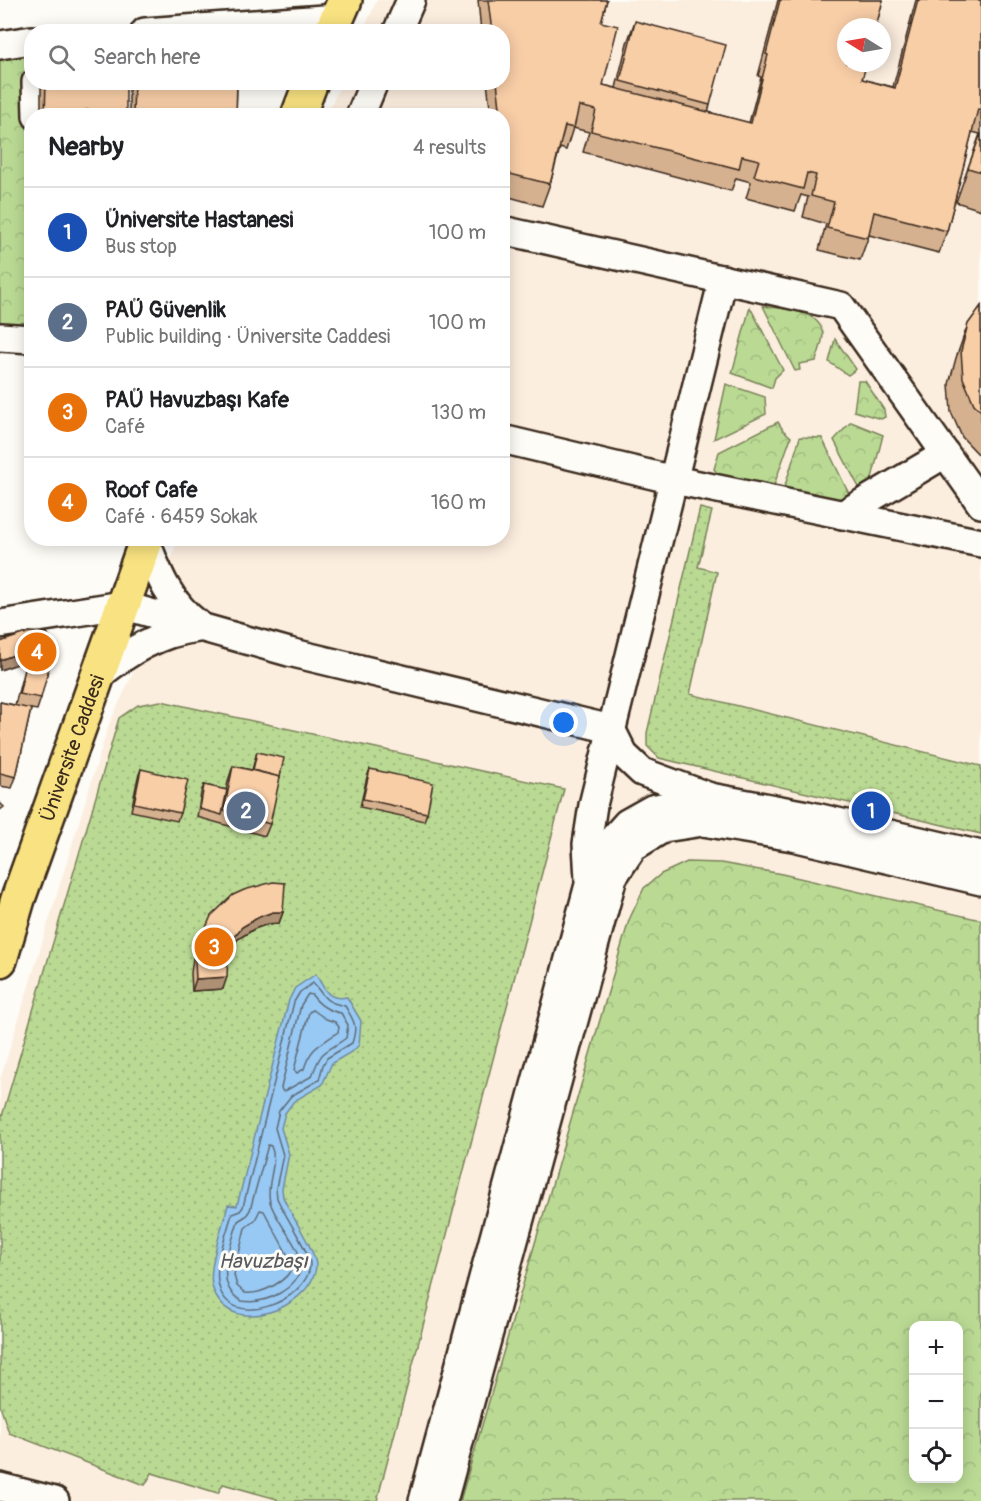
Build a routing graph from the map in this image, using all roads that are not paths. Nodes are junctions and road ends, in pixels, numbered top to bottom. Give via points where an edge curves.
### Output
1 (411, 0) edge
2 (338, 17) edge
3 (248, 24) edge
4 (400, 24) edge
5 (24, 41) edge
6 (0, 45) edge
7 (36, 90) edge
8 (308, 90) edge
9 (371, 90) edge
10 (37, 108) edge
11 (301, 108) edge
12 (363, 108) edge
13 (510, 232) edge
14 (723, 279) junction
15 (0, 335) edge
16 (24, 338) edge
17 (510, 441) edge
18 (945, 454) junction
19 (674, 480) junction
20 (981, 504) edge
21 (842, 515) junction
22 (981, 543) edge
23 (145, 546) edge
24 (149, 546) edge
25 (122, 606) junction
26 (0, 624) edge
27 (202, 628) junction
28 (98, 676) junction
29 (611, 729) junction
30 (710, 797) junction
31 (981, 855) edge
32 (981, 881) edge
33 (589, 882) dead end
34 (9, 903) edge
35 (0, 960) edge
36 (0, 1487) edge
37 (55, 1501) edge
38 (423, 1501) edge
39 (443, 1501) edge

1 - 4 street
2 - 3 street
5 - 6 street
7 - 10 street
8 - 11 main road
9 - 12 street
13 - 14 street
14 - 18 street via 841,306
14 - 19 street
15 - 16 street
17 - 19 street
18 - 20 street
18 - 21 street
19 - 21 street
19 - 29 street
21 - 22 street
23 - 25 main road, Üniversite Caddesi
24 - 27 street via 171,597
25 - 26 street
25 - 27 street
25 - 28 main road, Üniversite Caddesi
27 - 28 street via 161,636
27 - 29 street
28 - 34 main road, Üniversite Caddesi
29 - 30 street via 624,755 642,772
29 - 33 street via 587,844
30 - 31 street via 807,814
30 - 38 street via 652,809 627,823 610,842 590,881
32 - 39 street via 793,837 703,822 664,828 633,847 613,877
34 - 35 main road, Üniversite Caddesi
36 - 37 street

